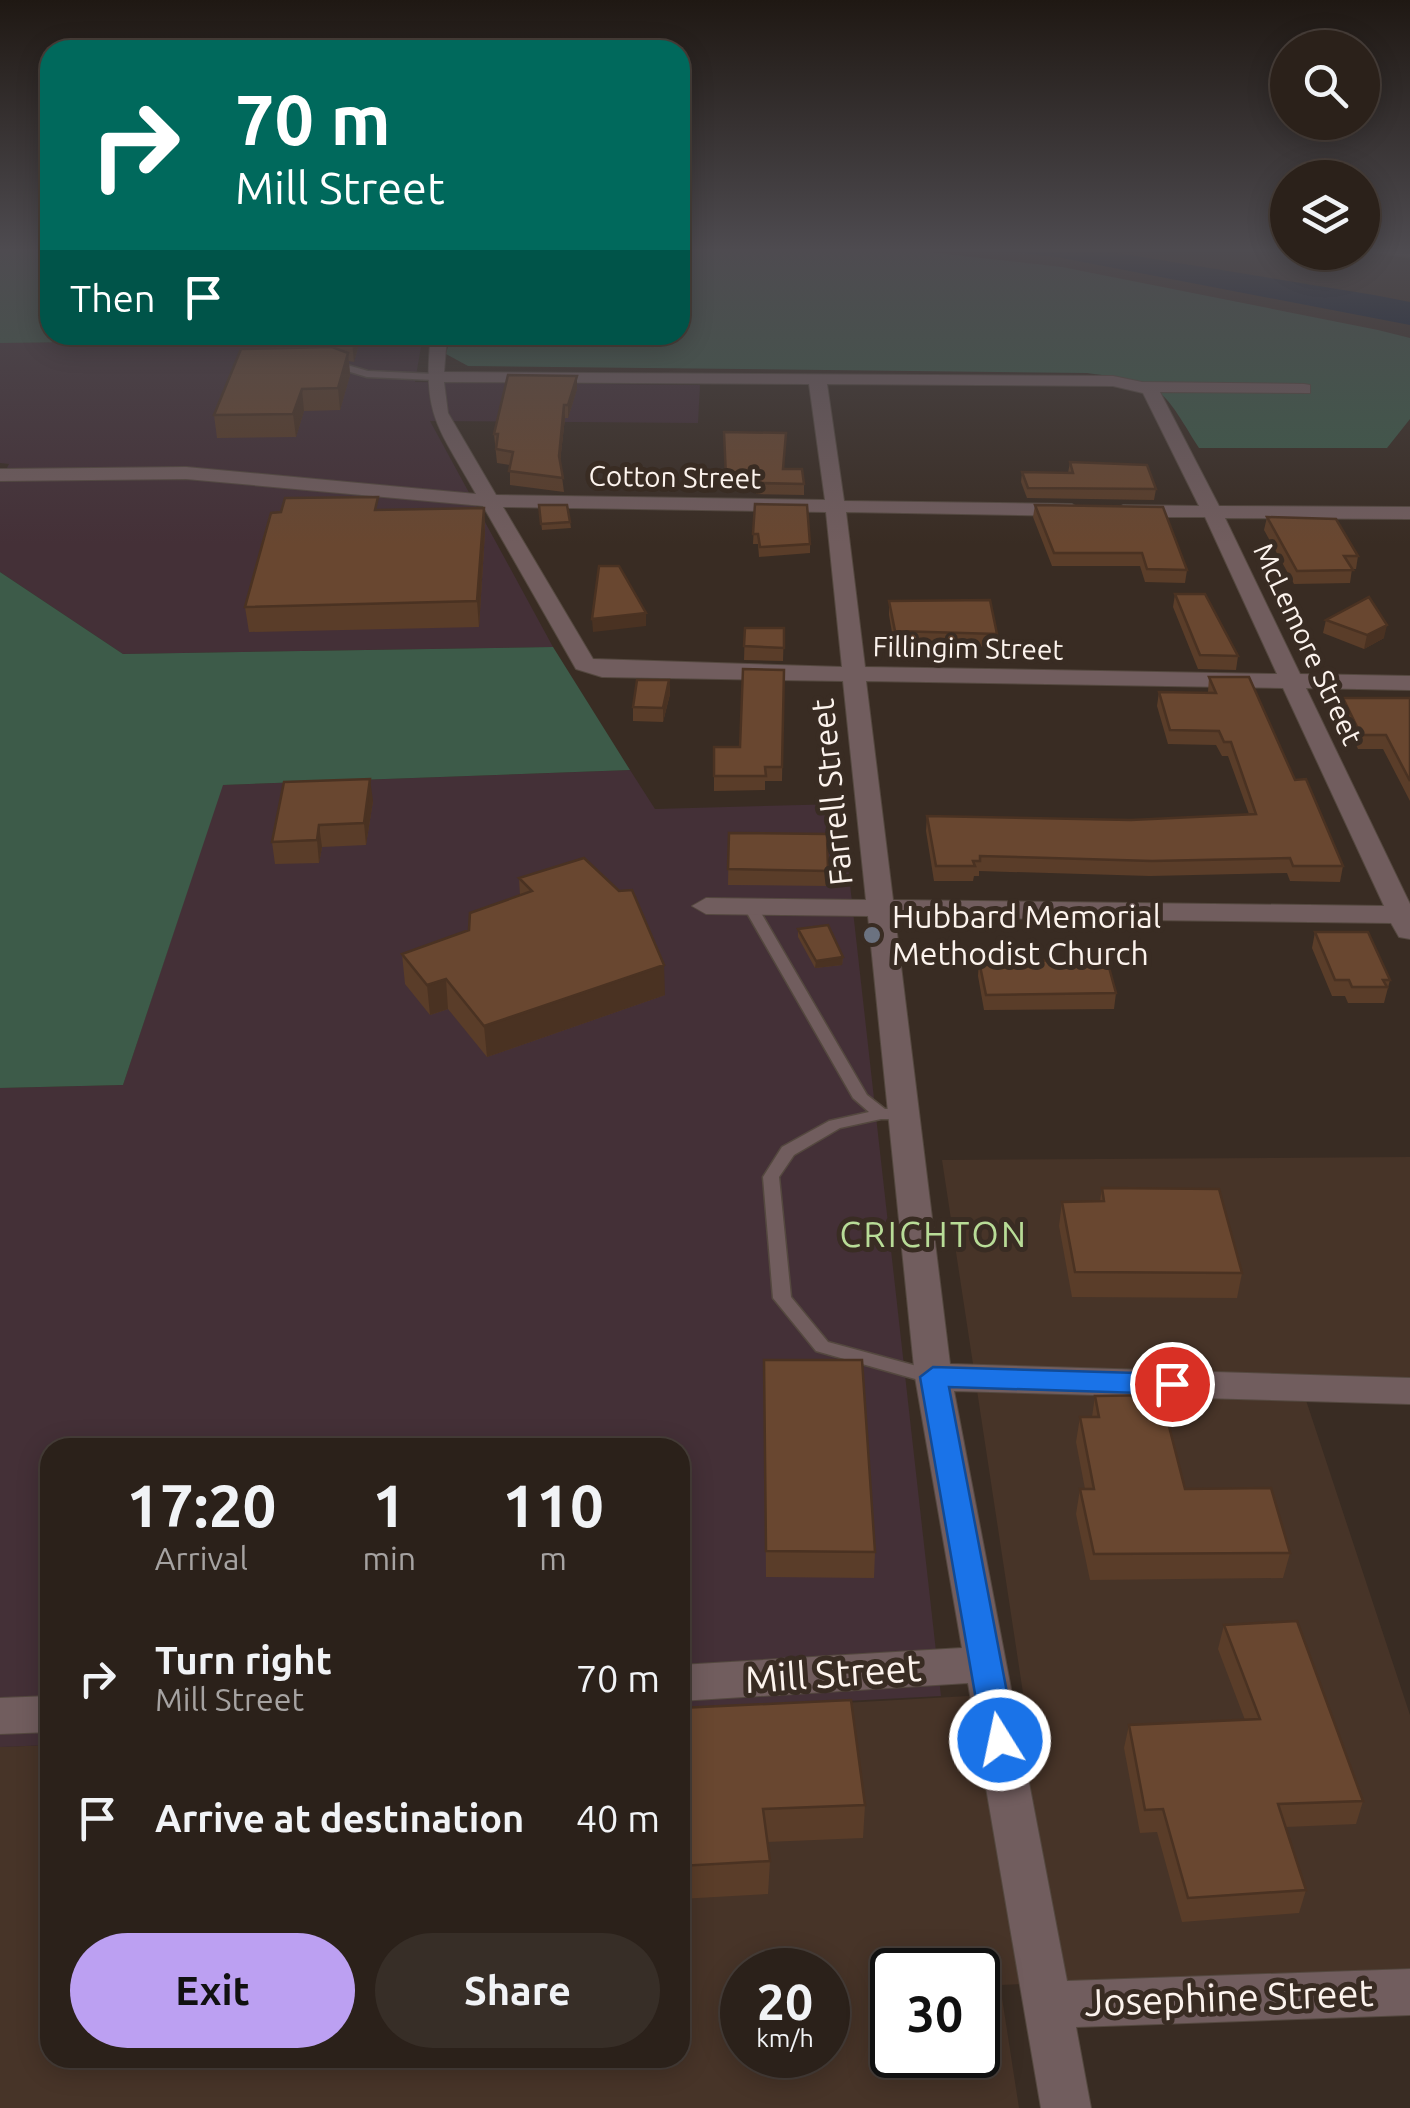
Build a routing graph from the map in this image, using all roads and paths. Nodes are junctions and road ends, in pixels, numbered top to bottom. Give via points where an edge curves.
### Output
1 (438, 347) edge
2 (320, 362) edge
3 (434, 377) junction
4 (817, 380) junction
5 (1142, 387) junction
6 (1304, 388) dead end
7 (0, 475) edge
8 (492, 502) junction
9 (836, 508) junction
10 (1212, 512) junction
11 (1410, 514) edge
12 (855, 677) junction
13 (1292, 682) junction
14 (1410, 683) edge
15 (706, 906) dead end
16 (750, 906) junction
17 (880, 908) junction
18 (1407, 921) edge
19 (892, 1114) junction
20 (933, 1377) junction
21 (1410, 1391) edge
22 (986, 1664) junction
23 (690, 1682) edge
24 (40, 1714) edge
25 (0, 1716) edge
26 (1410, 1992) edge
27 (1048, 2004) junction
28 (1066, 2108) edge

1 - 3 street, Fillingim Street
2 - 3 lane via 367,374
3 - 4 street
3 - 8 street, Fillingim Street via 438,413
4 - 5 street via 1113,381
4 - 9 street, Farrell Street
5 - 6 street
5 - 10 street, McLemore Street via 1150,390
7 - 8 street, Cotton Street via 186,474
8 - 9 street, Cotton Street
8 - 12 street, Fillingim Street via 584,664 602,670
9 - 10 street, Cotton Street
9 - 12 street, Farrell Street
10 - 11 street, Cotton Street
10 - 13 street, McLemore Street
12 - 13 street, Fillingim Street
12 - 17 street, Farrell Street
13 - 14 street, Fillingim Street
13 - 18 street, McLemore Street
15 - 16 street
16 - 17 street
16 - 19 lane via 861,1098
17 - 18 street
17 - 19 street, Farrell Street
19 - 20 street, Farrell Street
19 - 20 lane via 835,1124 788,1151 771,1178 782,1298 822,1347
20 - 21 street
20 - 22 street, Farrell Street
22 - 23 street, Mill Street
22 - 27 street, Farrell Street
24 - 25 street
26 - 27 street, Josephine Street
27 - 28 street, Farrell Street

